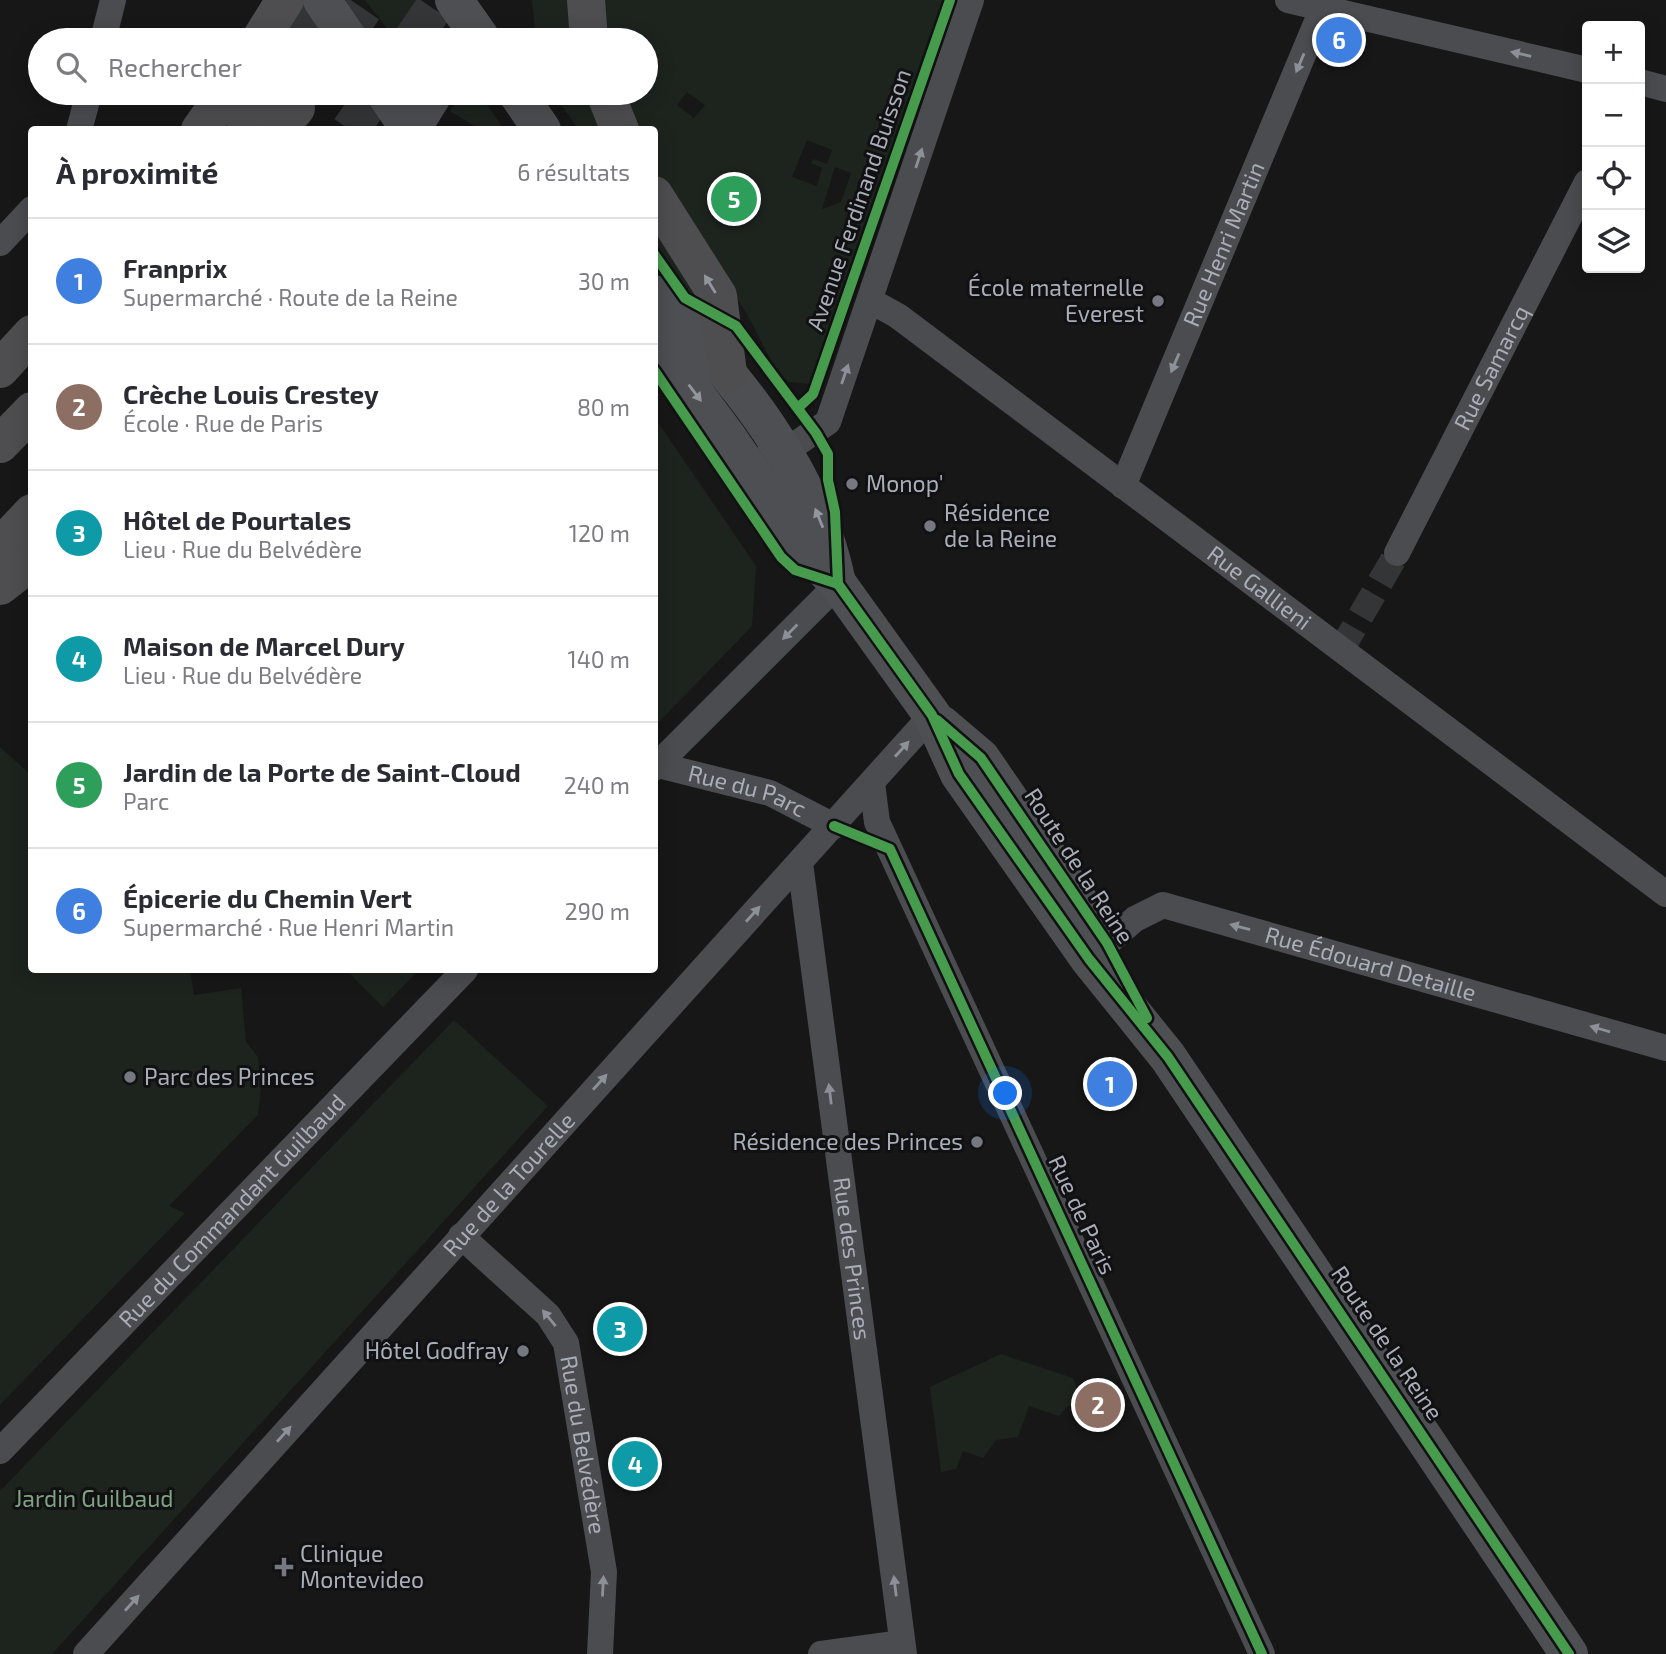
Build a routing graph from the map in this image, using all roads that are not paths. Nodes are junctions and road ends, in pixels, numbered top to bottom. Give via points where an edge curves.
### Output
1 (113, 0) edge
2 (285, 0) edge
3 (322, 0) edge
4 (586, 0) edge
5 (971, 0) edge
6 (1288, 0) edge
7 (1325, 4) edge
8 (106, 28) edge
9 (268, 28) edge
10 (341, 28) edge
11 (588, 28) edge
12 (1582, 69) edge
13 (1645, 83) edge
14 (1666, 89) edge
15 (86, 105) edge
16 (218, 105) edge
17 (393, 105) edge
18 (427, 105) edge
19 (525, 105) edge
20 (610, 105) edge
21 (281, 110) edge
22 (80, 126) edge
23 (203, 126) edge
24 (252, 126) edge
25 (408, 126) edge
26 (413, 126) edge
27 (539, 126) edge
28 (618, 126) edge
29 (1582, 192) edge
30 (658, 201) edge
31 (28, 213) edge
32 (0, 243) edge
33 (658, 298) edge
34 (871, 300) junction
35 (28, 338) edge
36 (658, 343) edge
37 (0, 369) edge
38 (728, 373) junction
39 (28, 415) edge
40 (726, 435) junction
41 (0, 444) edge
42 (783, 453) junction
43 (1123, 486) junction
44 (28, 517) edge
45 (0, 547) edge
46 (1397, 553) tunnel mouth
47 (28, 564) edge
48 (838, 584) junction
49 (0, 586) edge
50 (932, 715) junction
51 (658, 765) edge
52 (658, 767) edge
53 (872, 783) junction
54 (834, 826) junction
55 (800, 863) junction
56 (1666, 894) edge
57 (1098, 951) junction
58 (462, 973) edge
59 (1666, 1048) edge
60 (460, 1236) junction
61 (0, 1451) edge
62 (903, 1649) edge
63 (86, 1654) edge
64 (600, 1654) edge
65 (821, 1654) edge
66 (1262, 1654) edge
67 (1569, 1654) edge

1 - 8 street
2 - 9 highway
3 - 10 main road
4 - 11 highway
34 -> 5 street, Avenue Ferdinand Buisson
6 - 7 street
12 -> 7 street
7 -> 43 street, Rue Henri Martin
13 - 14 street
15 - 22 street
16 - 23 highway
17 - 25 main road
18 - 26 main road
19 - 27 main road
20 - 28 highway
21 - 24 highway
29 - 46 street, Rue Samarcq
38 -> 30 highway via 718,296
31 - 32 street
33 - 38 main road
42 -> 34 street, Avenue Ferdinand Buisson via 828,422
34 - 43 street, Rue Gallieni
35 - 37 highway
36 -> 40 main road, Route de la Reine
38 - 42 main road
39 - 41 highway
40 - 42 street via 766,455
40 - 48 main road, Route de la Reine via 799,542
48 -> 42 main road via 814,506
43 - 56 street, Rue Gallieni
44 - 45 highway
47 - 49 highway
48 - 50 main road, Route de la Reine
48 -> 51 street
53 -> 50 street, Rue de la Tourelle
50 - 57 main road, Route de la Reine via 959,774
52 - 54 street, Rue du Parc via 770,793
53 - 54 street, Rue de la Tourelle
53 - 66 street, Rue de Paris via 877,822
54 - 55 street, Rue de la Tourelle
60 -> 55 street, Rue de la Tourelle
62 -> 55 street, Rue des Princes
59 -> 57 street, Rue Édouard Detaille via 1163,905 1143,913
57 - 67 main road, Route de la Reine
58 - 61 street, Rue du Commandant Guilbaud
63 -> 60 street, Rue de la Tourelle
64 -> 60 street, Rue du Belvédère via 604,1572 566,1343 548,1315
62 - 65 street

